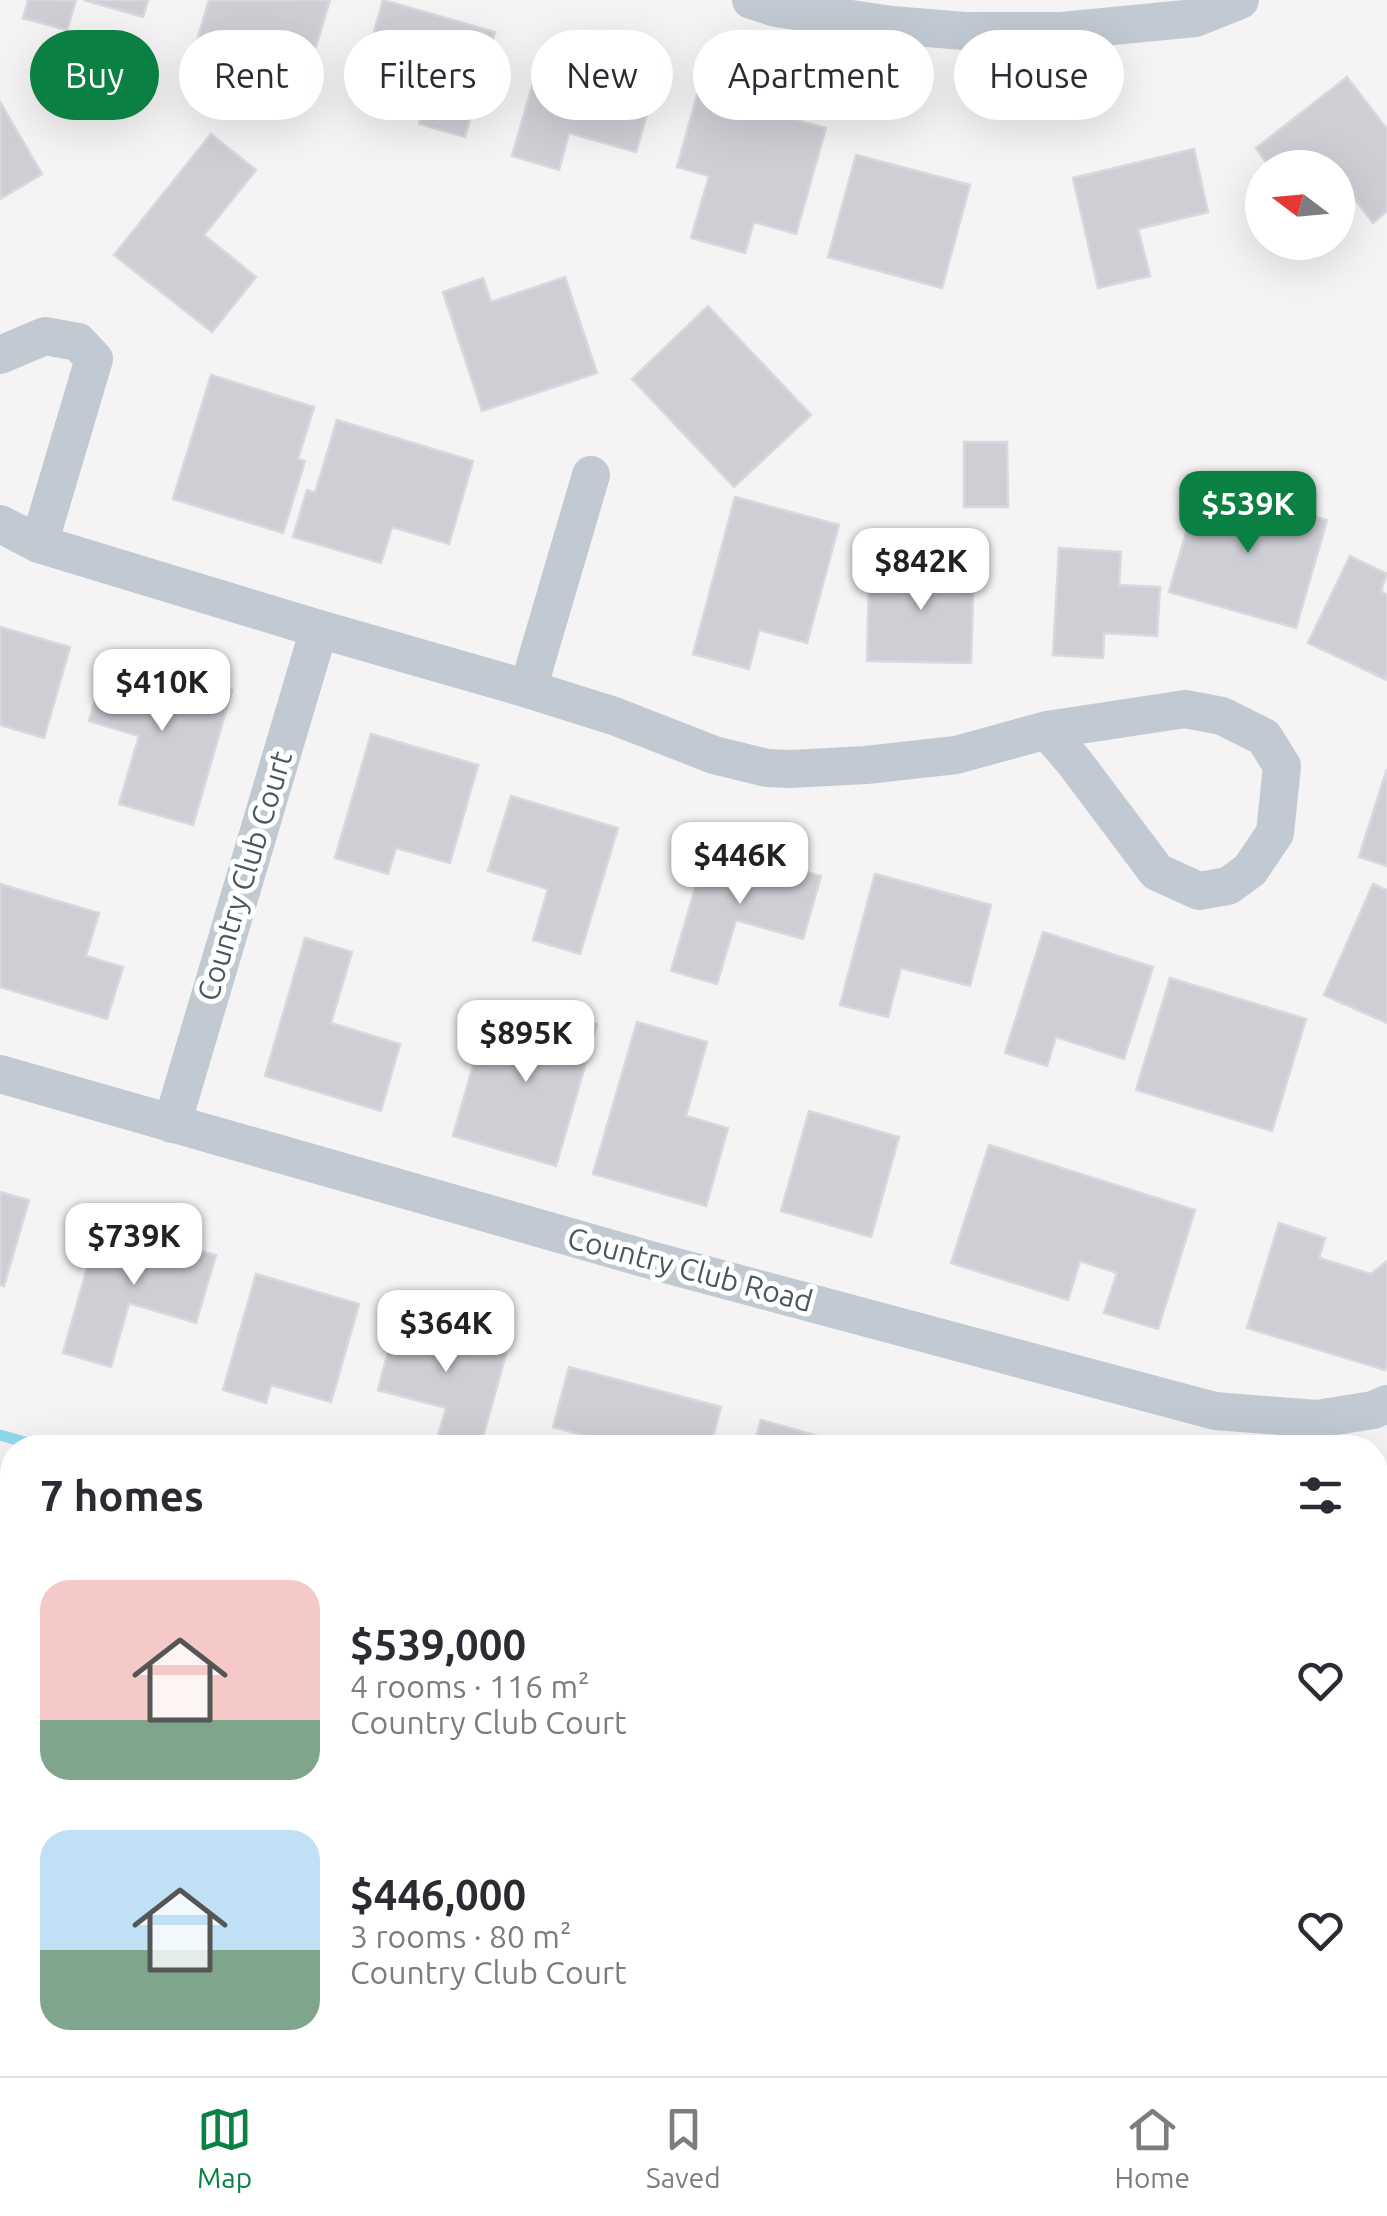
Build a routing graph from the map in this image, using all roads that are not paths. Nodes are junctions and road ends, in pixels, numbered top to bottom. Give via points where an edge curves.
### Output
1 (751, 0) edge
2 (1240, 0) edge
3 (0, 355) edge
4 (592, 475) dead end
5 (0, 524) edge
6 (39, 544) junction
7 (319, 629) junction
8 (528, 689) junction
9 (1047, 730) junction
10 (0, 1074) edge
11 (172, 1124) junction
12 (1387, 1404) edge

1 - 2 street via 964,31 1062,31 1196,18
3 - 6 street via 46,336 78,342 94,359
4 - 8 street
5 - 6 street
6 - 7 street
7 - 8 street
7 - 11 street, Country Club Court
8 - 9 street via 714,756 768,768 956,755
9 - 9 street via 1157,872 1199,891 1228,886 1250,870 1275,833 1282,766 1264,738 1222,716 1185,709
10 - 11 street, Country Club Road
11 - 12 street, Country Club Road via 1216,1411 1316,1418

